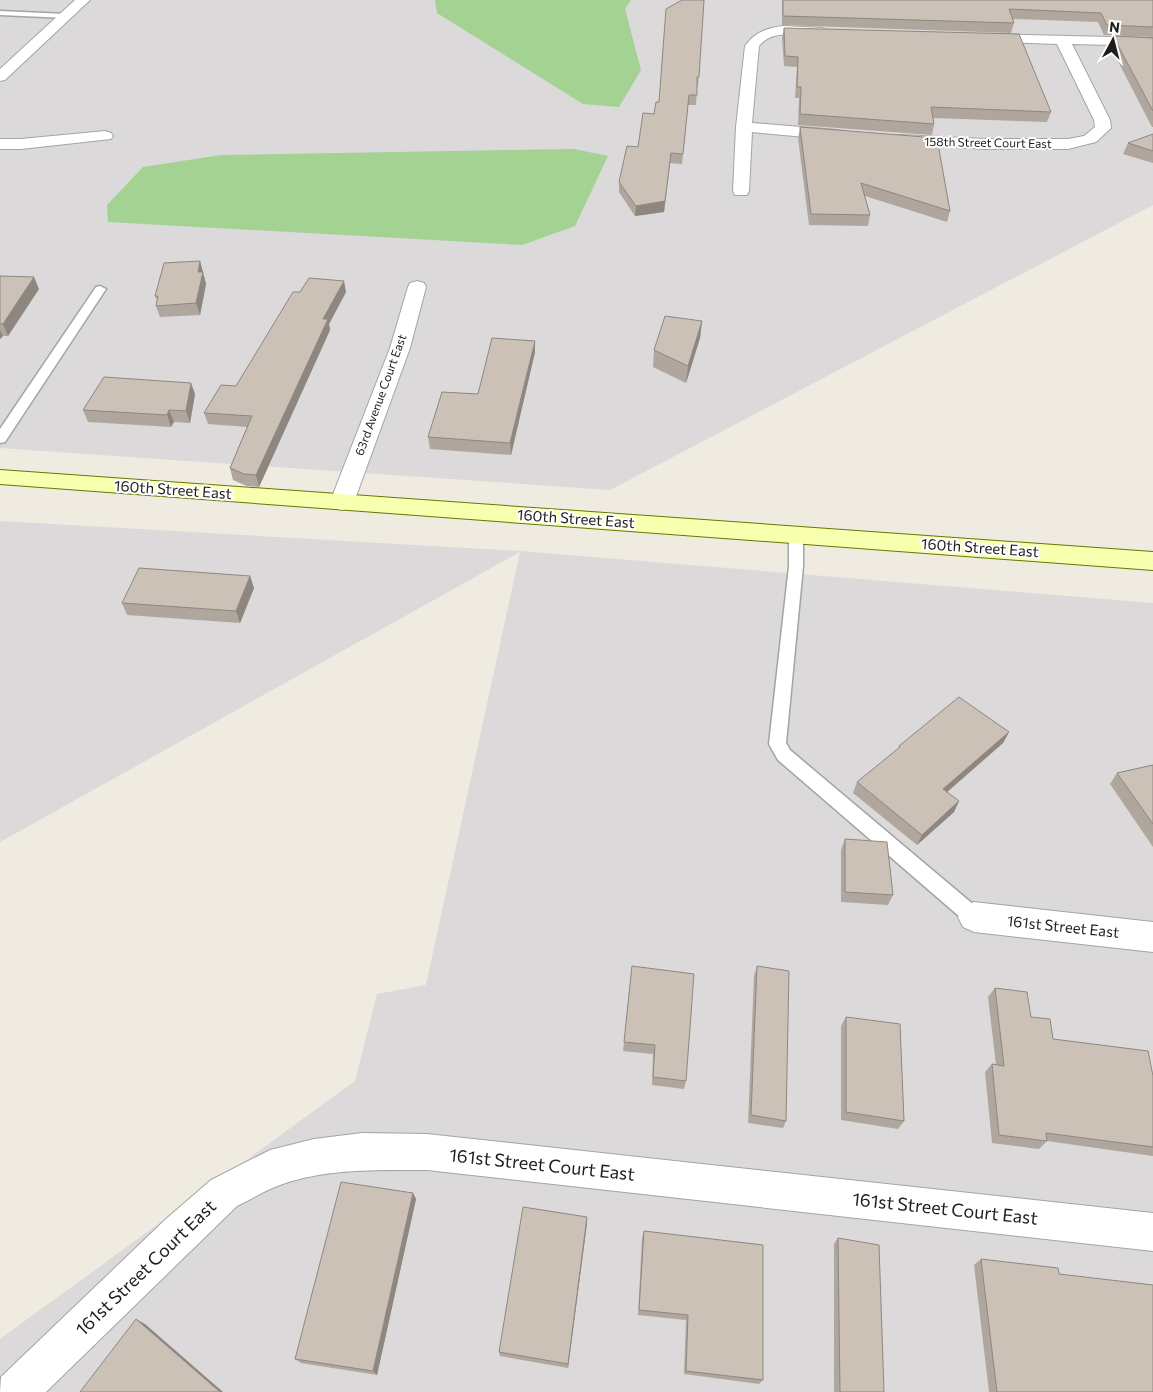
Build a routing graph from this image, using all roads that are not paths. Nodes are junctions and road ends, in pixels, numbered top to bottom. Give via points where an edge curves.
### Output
1 (83, 0) edge
2 (0, 13) edge
3 (66, 16) junction
4 (835, 33) edge
5 (972, 38) edge
6 (1062, 39) junction
7 (1153, 42) edge
8 (0, 77) edge
9 (744, 127) junction
10 (105, 136) dead end
11 (849, 136) edge
12 (886, 139) edge
13 (0, 144) edge
14 (741, 191) dead end
15 (417, 287) dead end
16 (100, 290) dead end
17 (0, 439) edge
18 (0, 477) edge
19 (342, 502) junction
20 (796, 535) junction
21 (1153, 561) edge
22 (974, 917) joint
23 (1153, 937) edge
24 (1153, 1232) edge
25 (16, 1392) edge

1 - 3 street
2 - 3 lane
3 - 8 street
4 - 9 street via 794,31 763,33 756,38 752,46
5 - 6 street
6 - 7 street
6 - 12 street, 158th Street Court East via 1102,120 1103,128 1098,134 1083,142 1043,145
9 - 11 street
9 - 14 street
10 - 13 street
15 - 19 street, 63rd Avenue Court East via 400,348
16 - 17 lane
18 - 19 main road, 160th Street East
19 - 20 main road, 160th Street East
20 - 21 main road, 160th Street East
20 - 22 lane via 796,566 777,744 784,756
22 - 23 street, 161st Street East
24 - 25 street, 161st Street Court East via 437,1153 362,1151 314,1158 270,1170 224,1193

